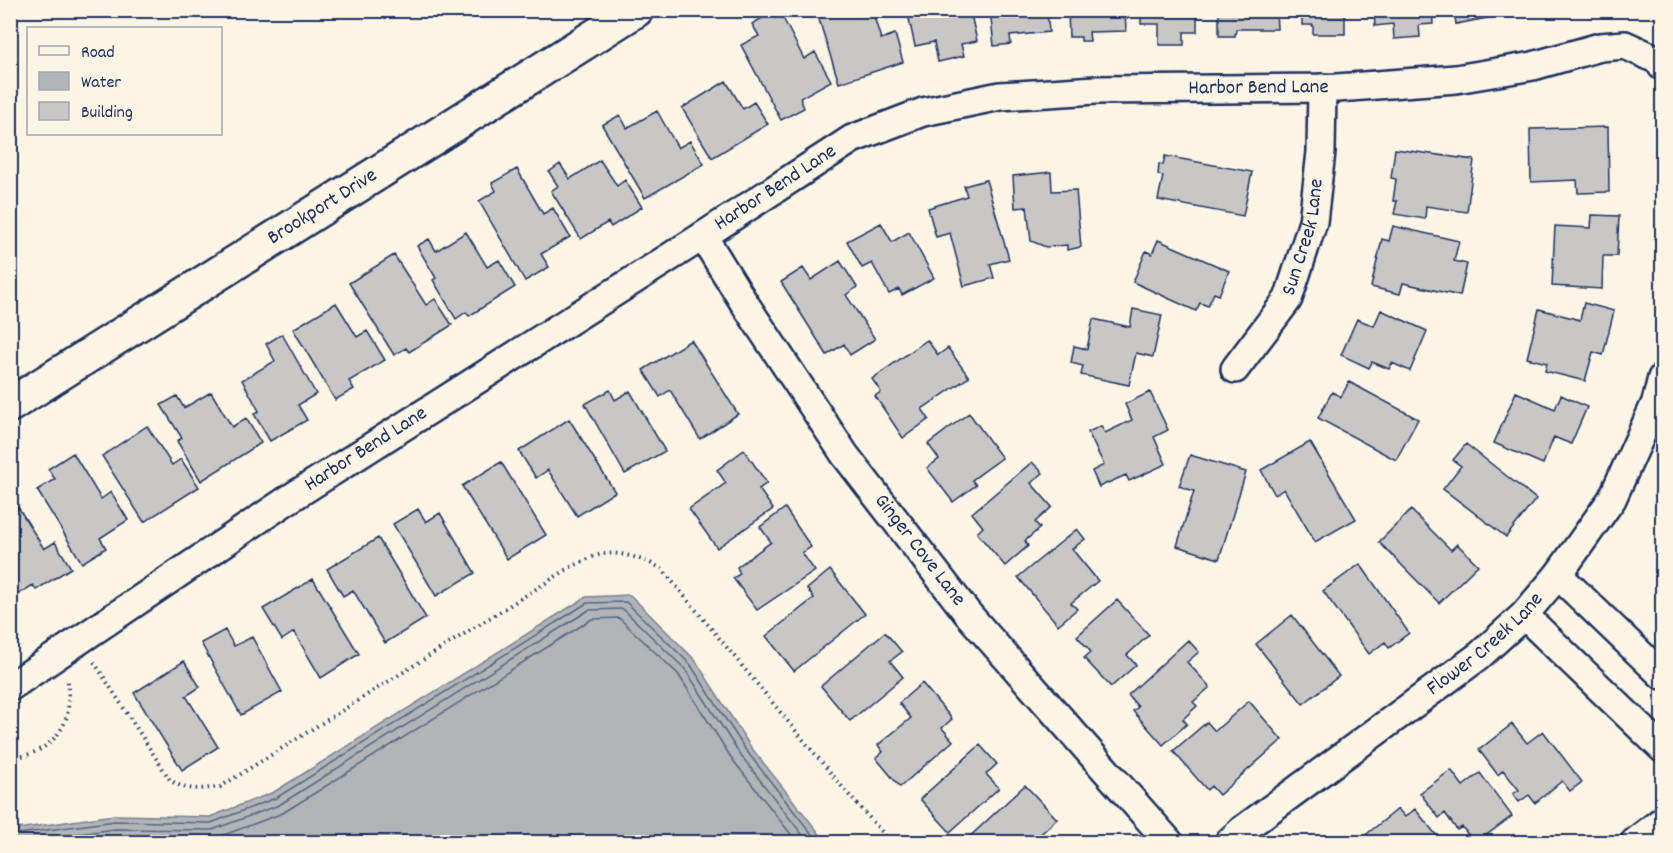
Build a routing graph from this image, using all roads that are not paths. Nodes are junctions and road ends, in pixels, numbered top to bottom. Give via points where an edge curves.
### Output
1 (636, 10) edge
2 (1661, 64) edge
3 (1322, 88) junction
4 (703, 236) junction
5 (1234, 369) dead end
6 (1662, 378) edge
7 (10, 405) edge
8 (1558, 575) junction
9 (1524, 615) junction
10 (1662, 675) edge
11 (10, 687) edge
12 (1662, 748) edge
13 (1662, 821) edge
14 (1169, 843) edge
15 (1229, 843) edge
16 (1635, 843) edge

1 - 7 street, Brookport Drive
2 - 3 street, Harbor Bend Lane via 1625,45 1456,79
3 - 4 street, Harbor Bend Lane via 1096,90 1000,96 923,112 852,139
3 - 5 street, Sun Creek Lane via 1321,152 1313,222 1288,299
4 - 11 street, Harbor Bend Lane via 286,501
4 - 14 street, Ginger Cove Lane via 845,455 968,614
6 - 8 street, Flower Creek Lane via 1656,402 1612,500
8 - 9 street, Flower Creek Lane
8 - 10 street
9 - 12 street
9 - 15 street, Flower Creek Lane via 1479,656
13 - 16 street

